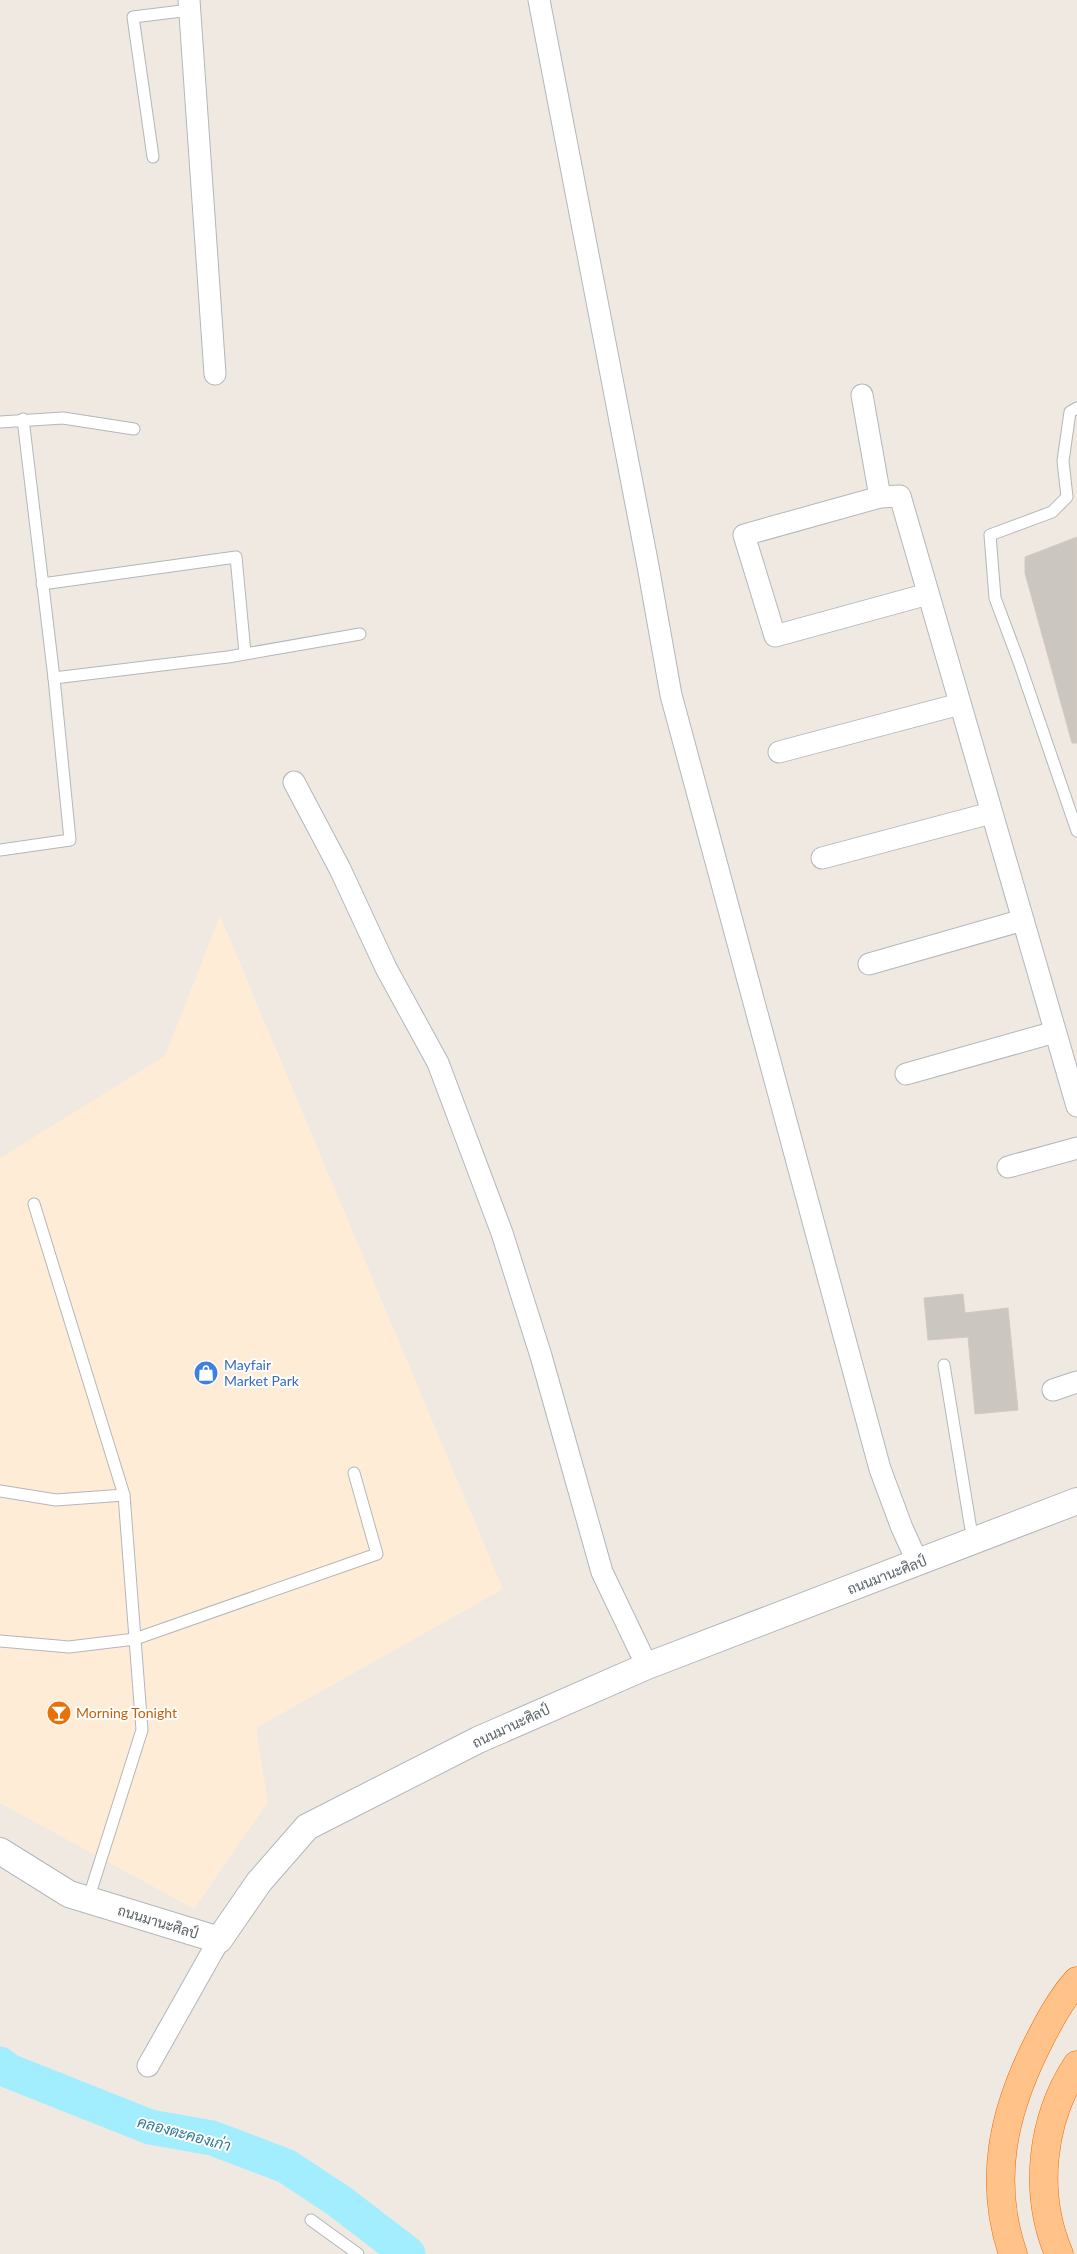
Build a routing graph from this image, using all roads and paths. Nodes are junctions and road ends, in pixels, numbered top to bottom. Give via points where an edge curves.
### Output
1 (539, 0) edge
2 (189, 5) edge
3 (153, 157) dead end
4 (215, 374) dead end
5 (862, 395) dead end
6 (1077, 408) edge
7 (22, 419) junction
8 (0, 422) edge
9 (134, 429) dead end
10 (880, 497) junction
11 (42, 584) junction
12 (928, 594) junction
13 (360, 634) dead end
14 (245, 653) junction
15 (54, 678) junction
16 (960, 704) junction
17 (779, 752) dead end
18 (294, 782) dead end
19 (991, 813) junction
20 (1077, 831) edge
21 (0, 850) edge
22 (822, 858) dead end
23 (1023, 920) junction
24 (869, 964) dead end
25 (1056, 1032) junction
26 (906, 1074) dead end
27 (1077, 1106) edge
28 (1077, 1148) edge
29 (1008, 1167) dead end
30 (34, 1204) dead end
31 (944, 1365) dead end
32 (1077, 1382) edge
33 (1053, 1390) dead end
34 (354, 1472) dead end
35 (0, 1491) edge
36 (124, 1495) junction
37 (1077, 1501) edge
38 (973, 1542) junction
39 (918, 1563) junction
40 (134, 1639) junction
41 (0, 1641) edge
42 (647, 1666) junction
43 (0, 1851) edge
44 (88, 1900) junction
45 (219, 1940) junction
46 (1077, 1981) edge
47 (1077, 2065) edge
48 (148, 2066) dead end
49 (311, 2220) dead end
50 (1011, 2246) edge
51 (358, 2254) edge
52 (1060, 2254) edge

1 - 39 street via 671,695 880,1468
2 - 3 lane via 133,17
2 - 4 street
5 - 10 street
6 - 20 lane via 1070,412 1063,461 1067,497 1052,512 990,535 995,598
7 - 8 lane
7 - 9 lane via 64,418
7 - 11 lane
10 - 12 street via 900,496
10 - 12 street via 744,536 775,636
11 - 14 lane via 236,557
11 - 15 lane
12 - 16 street
13 - 14 lane
14 - 15 lane
15 - 21 lane via 70,840
16 - 17 street
16 - 19 street
18 - 42 street via 340,869 386,968 438,1064 502,1233 541,1356 602,1572
19 - 22 street
19 - 23 street
23 - 24 street
23 - 25 street
25 - 26 street
25 - 27 street
28 - 29 street
30 - 36 lane
31 - 38 lane
32 - 33 street
34 - 40 lane via 377,1554
35 - 36 lane via 56,1500
36 - 40 lane
37 - 38 street, ถนนมานะศิลป์
38 - 39 street, ถนนมานะศิลป์
39 - 42 street, ถนนมานะศิลป์
40 - 41 lane via 69,1647
40 - 44 lane via 142,1730
42 - 45 street, ถนนมานะศิลป์ via 478,1740 307,1826 260,1882
43 - 44 street, ถนนมานะศิลป์ via 50,1884
44 - 45 street, ถนนมานะศิลป์
45 - 48 street
46 - 50 highway via 1055,2011 1037,2045 1016,2090 1006,2125 1000,2163 1002,2201
47 - 52 highway via 1064,2084 1055,2107 1044,2165 1046,2214
49 - 51 lane

